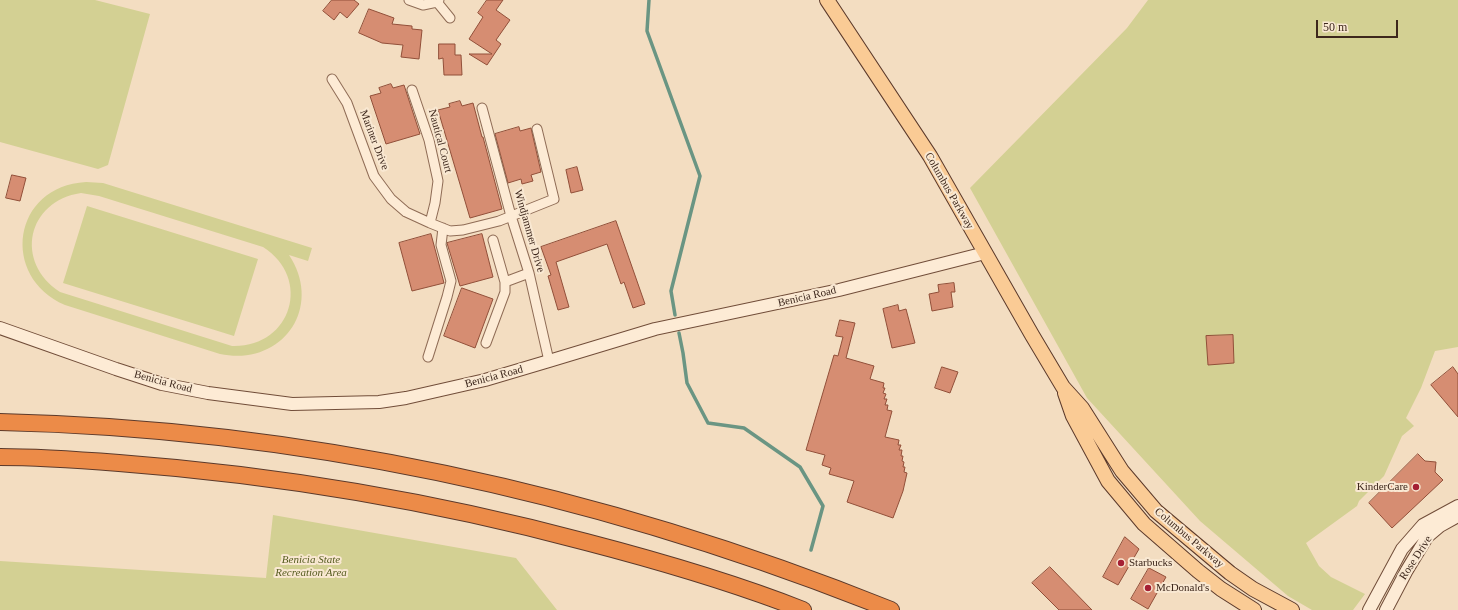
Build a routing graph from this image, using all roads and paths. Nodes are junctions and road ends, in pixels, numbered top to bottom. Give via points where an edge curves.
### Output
1 (409, 0) edge
2 (827, 0) edge
3 (438, 1) edge
4 (450, 18) dead end
5 (332, 79) dead end
6 (412, 90) dead end
7 (482, 108) dead end
8 (537, 129) dead end
9 (511, 216) junction
10 (430, 223) junction
11 (442, 228) junction
12 (493, 240) dead end
13 (985, 253) junction
14 (529, 273) junction
15 (505, 282) junction
16 (0, 328) edge
17 (486, 343) dead end
18 (428, 357) dead end
19 (549, 361) junction
20 (1063, 387) junction
21 (0, 422) edge
22 (0, 457) edge
23 (1458, 506) edge
24 (1458, 516) edge
25 (803, 610) edge
26 (891, 610) edge
27 (1254, 610) edge
28 (1292, 610) edge
29 (1370, 610) edge
30 (1386, 610) edge

1 - 3 street via 422,5
2 - 13 main road, Columbus Parkway via 930,156
3 - 4 street
5 - 10 street, Mariner Drive via 347,103 374,176 391,199 406,212
6 - 10 street, Nautical Court via 429,140 438,181
7 - 9 street, Windjammer Drive
8 - 9 street, Mariner Drive via 554,199
9 - 11 street, Mariner Drive via 463,230 450,231
9 - 14 street, Windjammer Drive
10 - 11 street, Mariner Drive
11 - 18 street via 440,245 451,281
12 - 15 street
13 - 19 main road, Benicia Road via 839,290 655,329
13 - 20 main road, Columbus Parkway
14 - 15 street
14 - 19 street, Windjammer Drive
15 - 17 street via 505,292
16 - 19 main road, Benicia Road via 162,384 292,404 379,402 406,398 485,380
20 - 27 main road, Columbus Parkway via 1073,416 1108,482 1144,524 1221,589
20 - 28 main road, Columbus Parkway via 1082,408 1122,471 1156,511 1230,573
21 - 26 highway via 183,433 353,456 450,474 525,491 687,537 748,556
22 - 25 highway via 182,468 363,493 432,506 646,558
23 - 29 main road via 1424,525 1402,549
24 - 30 main road, Rose Drive via 1427,537

